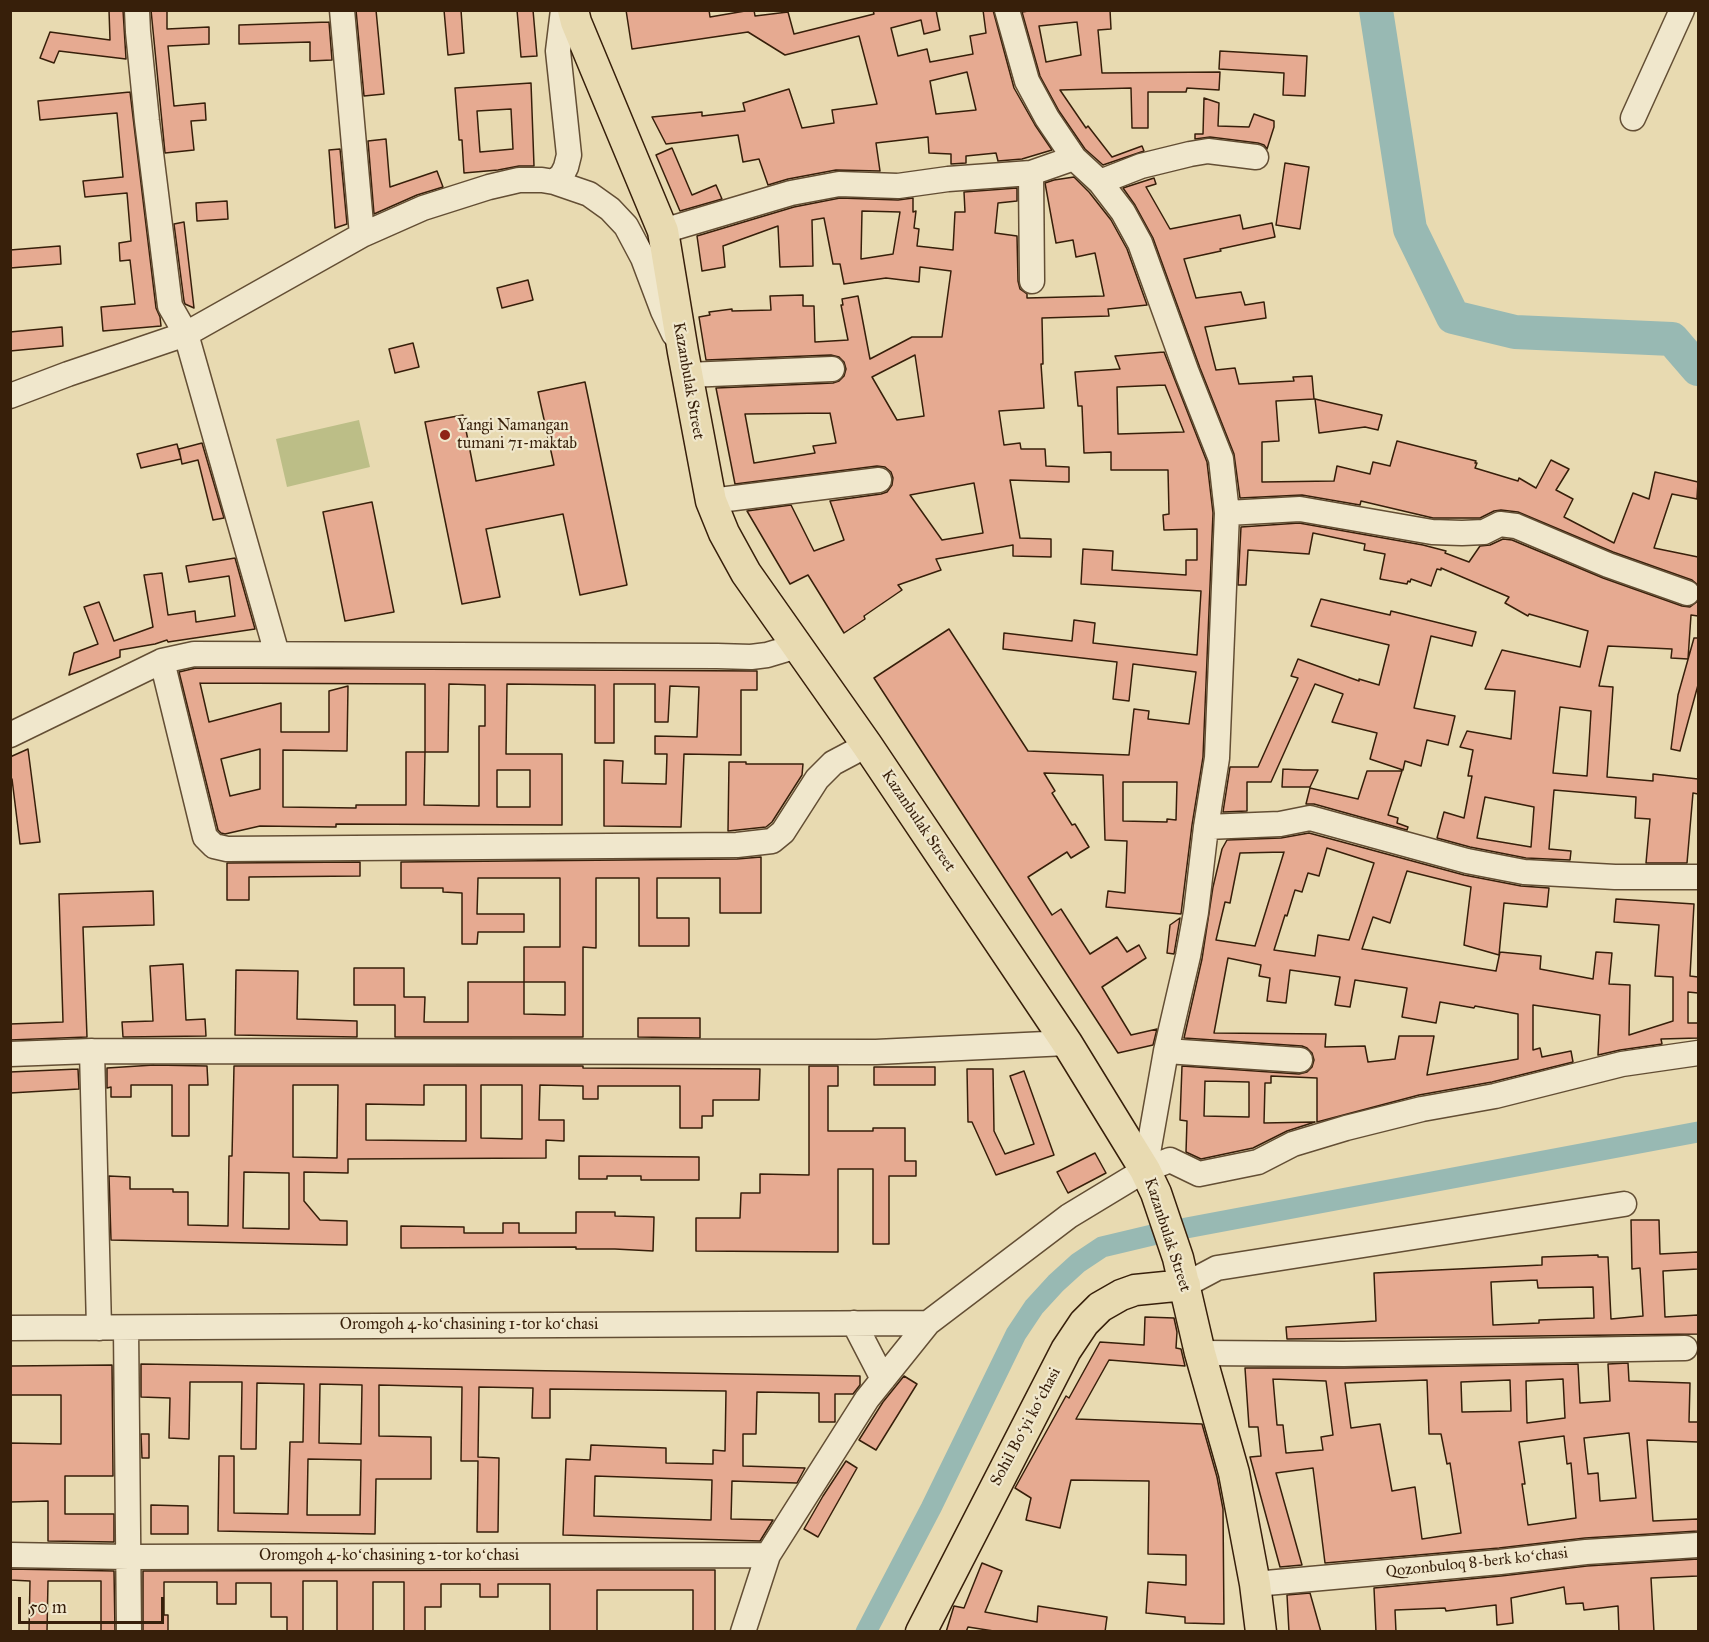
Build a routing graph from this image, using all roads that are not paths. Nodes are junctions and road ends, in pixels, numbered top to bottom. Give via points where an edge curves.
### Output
1 (137, 10) edge
2 (342, 10) edge
3 (564, 10) edge
4 (573, 10) edge
5 (1007, 10) edge
6 (1682, 10) edge
7 (1633, 118) dead end
8 (1256, 157) dead end
9 (1074, 158) junction
10 (1031, 173) junction
11 (554, 182) junction
12 (1100, 182) junction
13 (663, 231) junction
14 (363, 235) junction
15 (1032, 281) dead end
16 (186, 334) junction
17 (685, 364) junction
18 (832, 369) dead end
19 (10, 396) edge
20 (879, 480) dead end
21 (711, 501) junction
22 (1227, 513) junction
23 (1687, 593) dead end
24 (796, 646) junction
25 (278, 654) junction
26 (162, 661) junction
27 (10, 735) edge
28 (867, 745) junction
29 (1206, 827) junction
30 (1698, 877) edge
31 (1068, 1043) junction
32 (92, 1051) junction
33 (1166, 1052) junction
34 (1698, 1053) edge
35 (10, 1054) edge
36 (1300, 1060) dead end
37 (1150, 1181) junction
38 (1624, 1203) dead end
39 (1181, 1272) junction
40 (854, 1323) junction
41 (928, 1323) junction
42 (10, 1328) edge
43 (99, 1328) junction
44 (126, 1328) junction
45 (1685, 1348) dead end
46 (1200, 1353) junction
47 (883, 1379) junction
48 (1698, 1545) edge
49 (10, 1555) edge
50 (768, 1555) junction
51 (129, 1557) junction
52 (1255, 1584) junction
53 (129, 1632) edge
54 (743, 1632) edge
55 (921, 1632) edge
56 (1261, 1632) edge

1 - 16 street via 170,306
2 - 14 street
3 - 11 street via 558,51 569,155 562,175
4 - 13 main road, Kazanbulak Street
5 - 9 street via 1027,81
6 - 7 street
8 - 12 street via 1208,151 1141,165
9 - 10 street
9 - 12 street
10 - 13 street via 898,186 839,184 791,193
10 - 15 street
11 - 14 street via 519,180 489,187 423,207
11 - 17 street via 589,194 626,226 643,258
12 - 22 street via 1140,243 1221,459
13 - 17 main road, Kazanbulak Street
14 - 16 street
16 - 19 street
16 - 25 street
17 - 18 street
17 - 21 main road, Kazanbulak Street
20 - 21 street
21 - 24 main road, Kazanbulak Street via 746,573
22 - 23 street via 1300,509 1431,532 1484,532 1500,524 1516,526
22 - 29 street via 1218,758
24 - 25 street via 751,657
24 - 28 main road, Kazanbulak Street
25 - 26 street via 194,654
26 - 27 street
26 - 28 street via 205,837 214,846 227,849 737,845 772,841 783,832 817,779 833,763
28 - 31 main road, Kazanbulak Street
29 - 30 street via 1248,827 1310,818 1467,861 1524,872
29 - 33 street via 1194,923
31 - 32 street via 876,1052
31 - 37 main road, Kazanbulak Street
32 - 35 street
32 - 43 street
33 - 36 street
33 - 37 street
34 - 37 street via 1622,1064 1495,1096 1422,1109 1293,1144 1258,1162 1199,1174 1170,1160
37 - 39 main road, Kazanbulak Street
37 - 41 street via 1069,1216
38 - 39 street
39 - 46 main road, Kazanbulak Street
39 - 55 main road, Sohil Boʻyi koʻchasi via 1121,1294 1084,1323 1066,1350
40 - 41 street, Oromgoh 4-koʻchasining 1-tor koʻchasi
40 - 44 street, Oromgoh 4-koʻchasining 1-tor koʻchasi
40 - 47 street
41 - 47 street
42 - 43 street, Oromgoh 4-koʻchasining 1-tor koʻchasi
43 - 44 street, Oromgoh 4-koʻchasining 1-tor koʻchasi
44 - 51 street
45 - 46 street
46 - 52 main road, Kazanbulak Street via 1234,1473
47 - 50 street via 867,1398
48 - 52 street, Qozonbuloq 8-berk koʻchasi
49 - 51 street, Oromgoh 4-koʻchasining 2-tor koʻchasi
50 - 51 street, Oromgoh 4-koʻchasining 2-tor koʻchasi
50 - 54 street
51 - 53 street
52 - 56 main road, Kazanbulak Street

